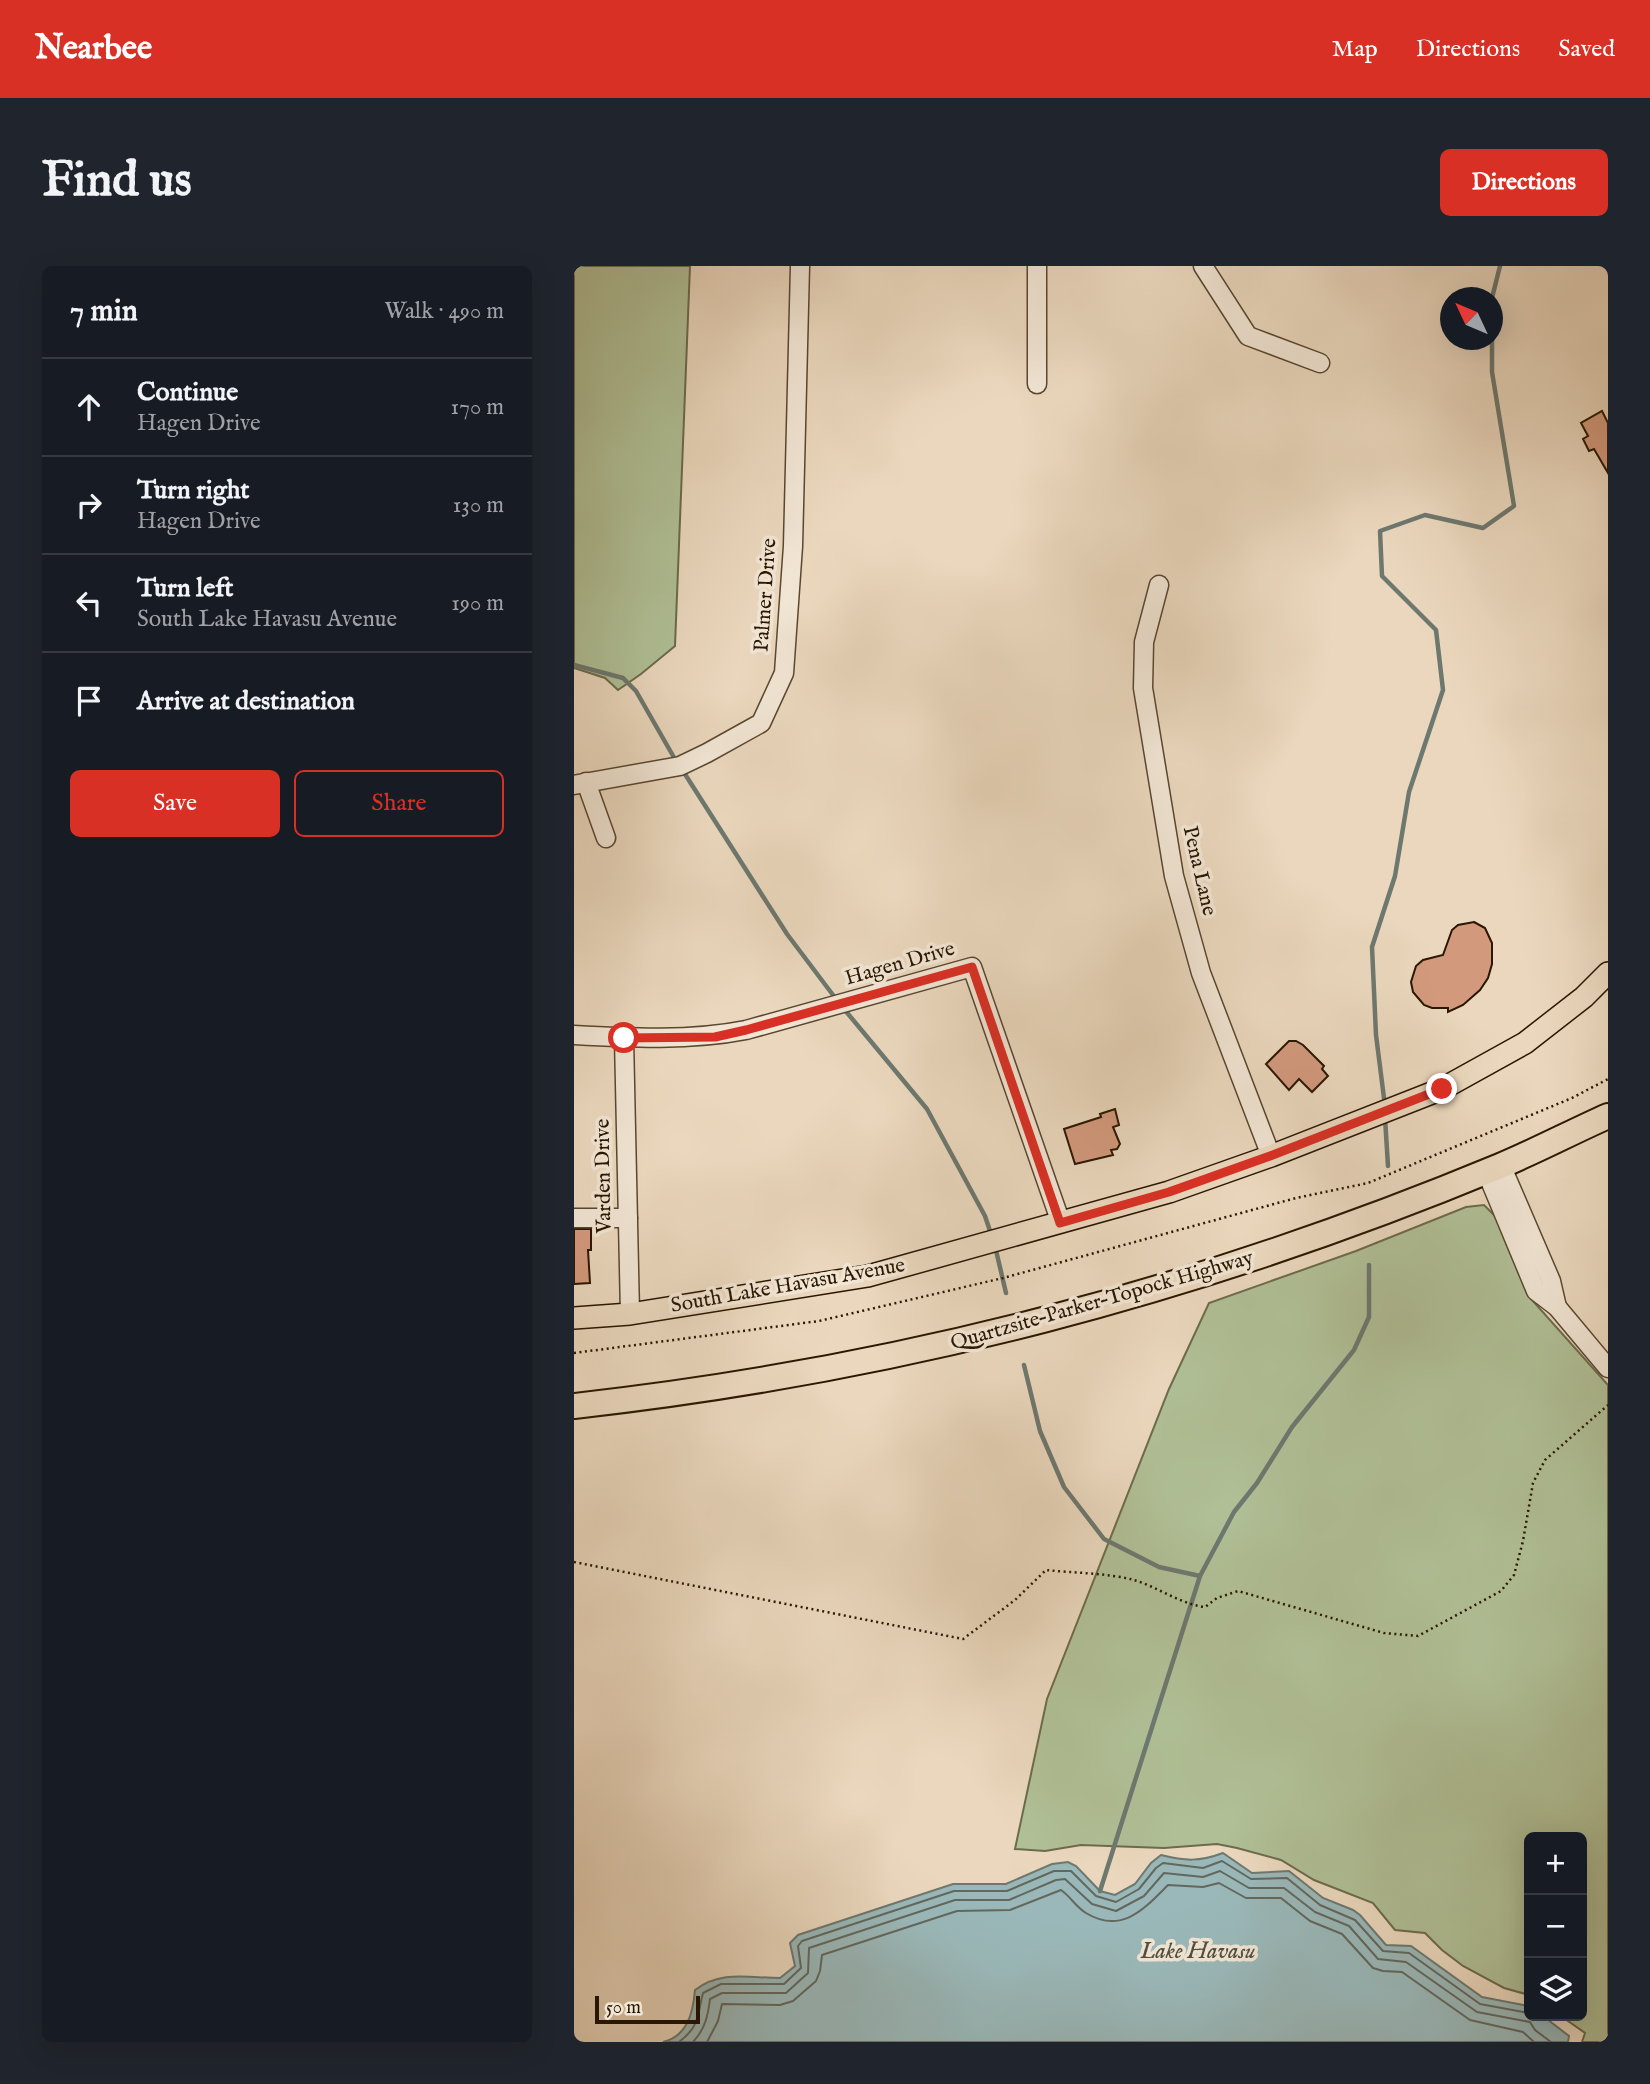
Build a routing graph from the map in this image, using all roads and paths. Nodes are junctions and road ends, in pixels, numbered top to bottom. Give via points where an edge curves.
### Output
1 (800, 266) edge
2 (1037, 266) edge
3 (1203, 266) edge
4 (1320, 363) dead end
5 (1037, 384) dead end
6 (1159, 585) dead end
7 (580, 784) edge
8 (606, 838) dead end
9 (1608, 973) edge
10 (574, 1035) edge
11 (624, 1038) junction
12 (1608, 1079) edge
13 (1608, 1116) edge
14 (1270, 1156) junction
15 (1494, 1168) junction
16 (574, 1218) edge
17 (628, 1218) junction
18 (1060, 1223) junction
19 (630, 1314) junction
20 (574, 1318) edge
21 (574, 1353) edge
22 (1608, 1368) edge
23 (1608, 1405) edge
24 (574, 1406) edge
25 (574, 1562) edge

1 - 7 street, Palmer Drive via 793,546 784,673 761,723 707,753 680,766
2 - 5 street
3 - 4 street via 1248,336
6 - 14 street, Pena Lane via 1144,642 1143,688 1174,876 1201,973
7 - 8 street
9 - 14 main road, South Lake Havasu Avenue via 1584,998 1525,1043 1442,1089
10 - 11 street, Hagen Drive
11 - 17 street, Varden Drive
11 - 18 street, Hagen Drive via 715,1037 972,967
12 - 21 path via 1368,1183 819,1321
13 - 15 highway, Quartzsite–Parker–Topock Highway
14 - 18 main road, South Lake Havasu Avenue via 1169,1192
15 - 22 street via 1551,1281 1557,1307
15 - 24 highway, Quartzsite–Parker–Topock Highway via 1244,1262 1025,1326 775,1379
16 - 17 street
17 - 19 street, Varden Drive
18 - 19 main road, South Lake Havasu Avenue via 868,1276
19 - 20 main road, South Lake Havasu Avenue
23 - 25 path via 1545,1461 1533,1483 1514,1575 1501,1591 1418,1636 1384,1633 1238,1591 1205,1607 1131,1579 1046,1570 963,1639

